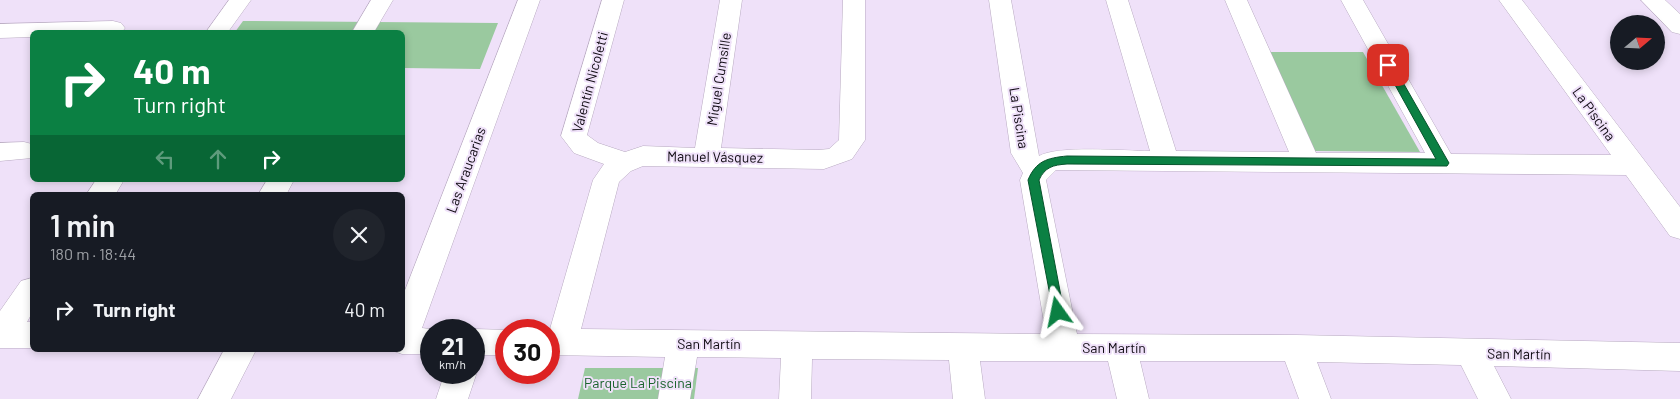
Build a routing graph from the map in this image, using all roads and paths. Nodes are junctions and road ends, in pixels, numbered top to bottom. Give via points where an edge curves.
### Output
1 (240, 0) edge
2 (382, 0) edge
3 (530, 0) edge
4 (613, 0) edge
5 (731, 0) edge
6 (854, 0) edge
7 (1000, 0) edge
8 (1117, 0) edge
9 (1236, 0) edge
10 (1352, 0) edge
11 (1510, 0) edge
12 (1652, 0) edge
13 (1680, 27) edge
14 (113, 28) dead end
15 (30, 30) edge
16 (38, 30) edge
17 (218, 30) edge
18 (364, 30) edge
19 (0, 31) edge
20 (707, 157) junction
21 (1166, 161) junction
22 (624, 163) junction
23 (1307, 163) junction
24 (1444, 163) junction
25 (1632, 165) junction
26 (1038, 170) junction
27 (1680, 228) edge
28 (30, 293) edge
29 (560, 326) edge
30 (405, 332) edge
31 (0, 335) edge
32 (30, 335) edge
33 (405, 340) edge
34 (420, 341) edge
35 (560, 342) edge
36 (683, 343) junction
37 (796, 344) junction
38 (963, 348) junction
39 (1064, 348) junction
40 (1121, 348) junction
41 (1296, 348) junction
42 (239, 352) edge
43 (1471, 354) junction
44 (1680, 357) edge
45 (457, 384) edge
46 (214, 399) edge
47 (452, 399) edge
48 (674, 399) edge
49 (795, 399) edge
50 (968, 399) edge
51 (1133, 399) edge
52 (1315, 399) edge
53 (1495, 399) edge

1 - 17 street
2 - 18 street
3 - 30 street, Las Araucarias
4 - 22 street, Valentín Nicoletti via 574,136 582,147 611,155
5 - 20 street, Miguel Cumsille
6 - 20 street, Manuel Vásquez via 852,140 846,151 826,160
7 - 26 street, La Piscina via 1024,153
8 - 21 street
9 - 23 street
10 - 24 street
11 - 25 street, La Piscina
12 - 13 street
14 - 16 street
15 - 19 street
20 - 22 street, Manuel Vásquez via 643,156
21 - 23 street
21 - 26 street via 1050,161
22 - 29 street, Manuel Vásquez via 606,180
23 - 24 street
24 - 25 street
25 - 27 street, La Piscina
26 - 39 street via 1034,180
28 - 31 street
31 - 32 street
33 - 34 street
35 - 36 street, San Martín
36 - 37 street, San Martín
36 - 48 street
37 - 38 street, San Martín
37 - 49 street
38 - 39 street, San Martín
38 - 50 street
39 - 40 street, San Martín
40 - 41 street, San Martín
40 - 51 street
41 - 43 street, San Martín
41 - 52 street
42 - 46 street
43 - 44 street, San Martín
43 - 53 street
45 - 47 street

